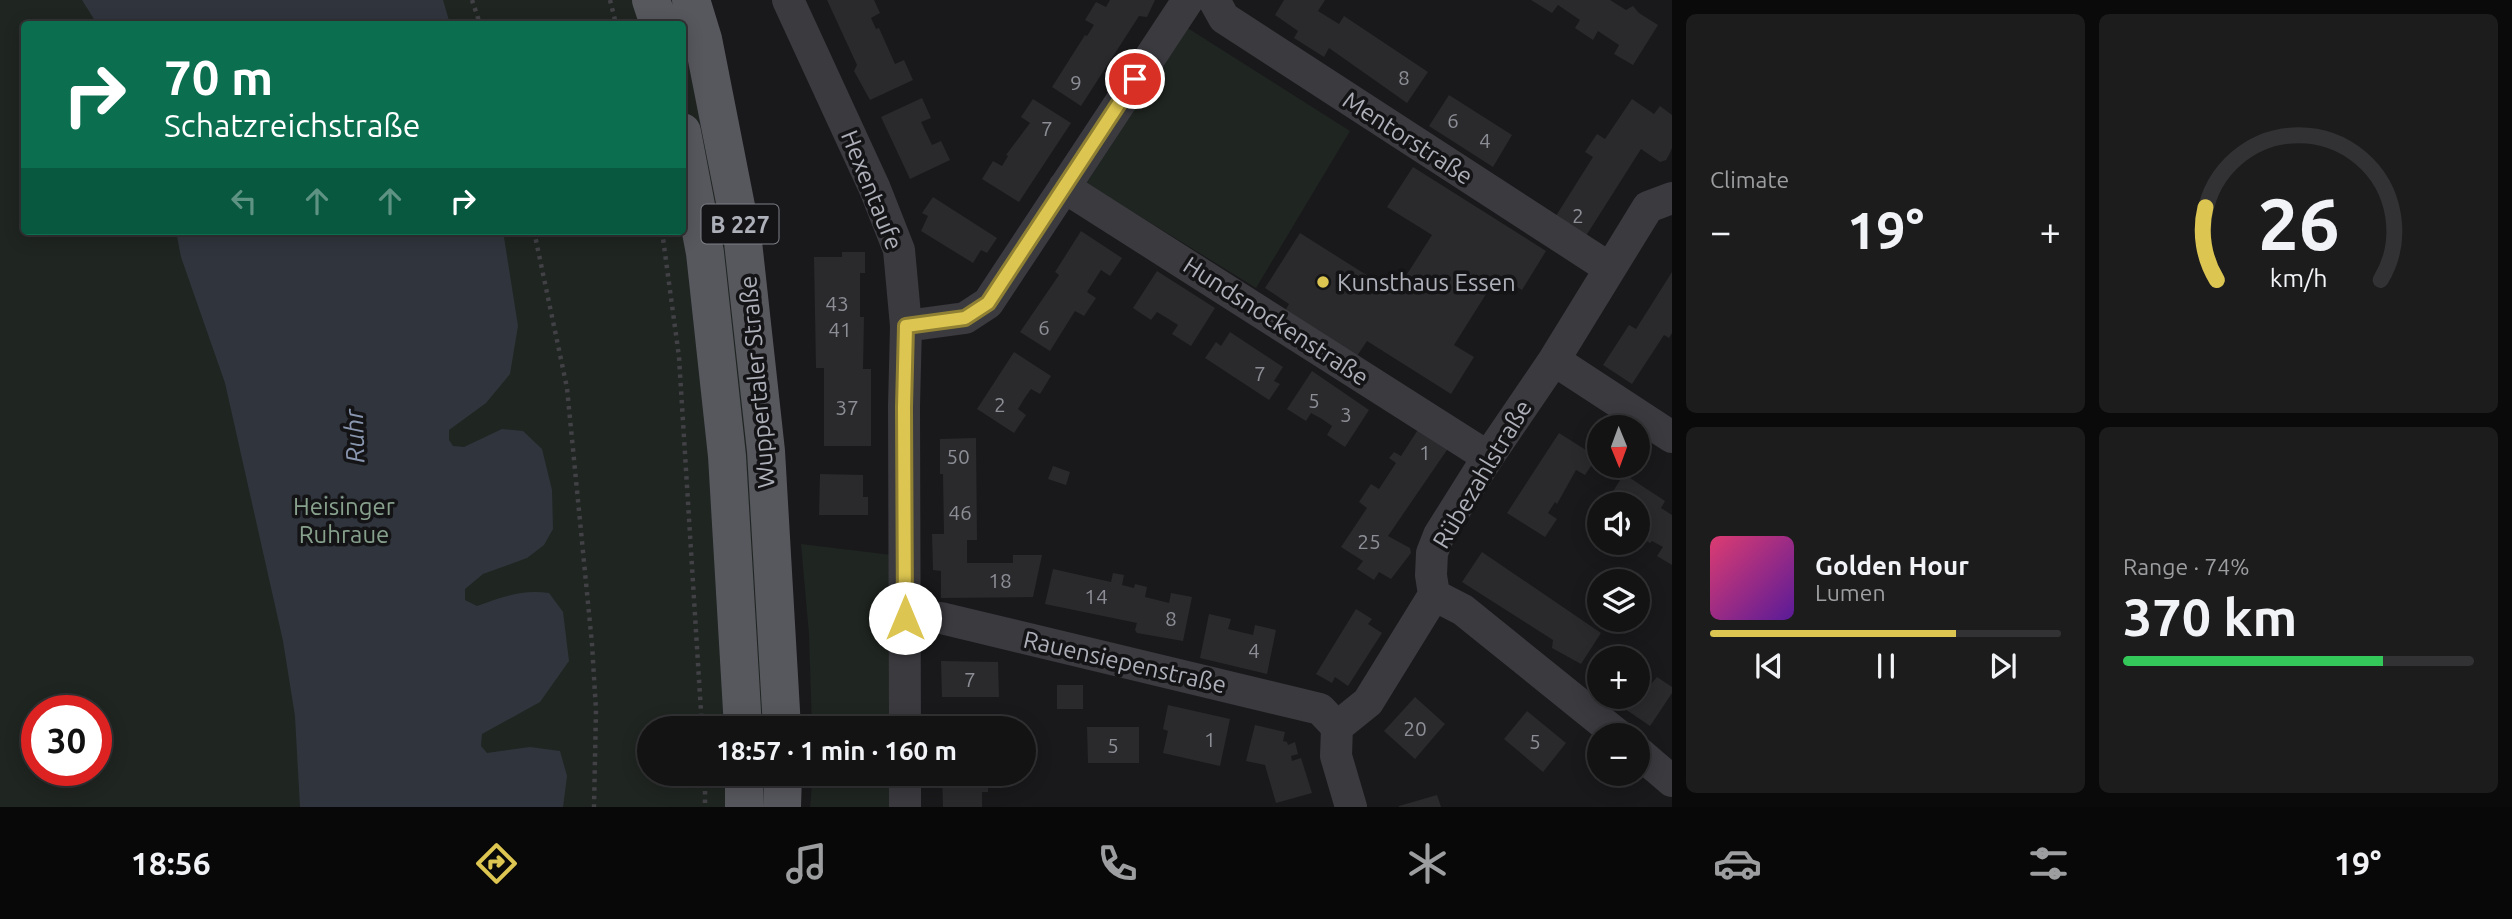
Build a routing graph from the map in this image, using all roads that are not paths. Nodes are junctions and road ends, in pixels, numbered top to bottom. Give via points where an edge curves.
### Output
1 (651, 0) edge
2 (691, 0) edge
3 (788, 0) edge
4 (1188, 0) edge
5 (1214, 0) edge
6 (658, 21) edge
7 (686, 153) edge
8 (1064, 187) junction
9 (1672, 198) edge
10 (1609, 268) junction
11 (906, 326) junction
12 (1554, 360) junction
13 (1672, 437) edge
14 (1488, 457) junction
15 (1434, 595) junction
16 (905, 618) junction
17 (742, 716) edge
18 (781, 716) edge
19 (905, 716) edge
20 (1603, 723) edge
21 (1337, 727) junction
22 (1650, 762) edge
23 (1672, 781) edge
24 (744, 786) edge
25 (782, 786) edge
26 (905, 786) edge
27 (744, 807) edge
28 (782, 807) edge
29 (905, 807) edge
30 (1351, 807) edge

1 - 6 main road
2 - 18 main road, Wuppertaler Straße / B 227 via 703,39 743,242 766,451
3 - 11 street, Hexentaufe via 899,250
4 - 8 street
5 - 10 street, Mentorstraße via 1224,18
7 - 17 main road, Wuppertaler Straße / B 227 via 705,253 727,456
8 - 11 street via 988,303 965,318
8 - 14 street, Hundsnockenstraße
9 - 10 street, Rübezahlstraße via 1648,207
10 - 12 street, Rübezahlstraße
11 - 16 street, Hexentaufe
12 - 13 street
12 - 14 street, Rübezahlstraße
14 - 15 street, Rübezahlstraße via 1432,553
15 - 20 street via 1463,610
15 - 21 street via 1368,702
16 - 19 street, Hexentaufe
16 - 21 street, Rauensiepenstraße via 941,618 1320,709
21 - 30 street via 1336,757
22 - 23 street
24 - 27 main road
25 - 28 main road
26 - 29 street

